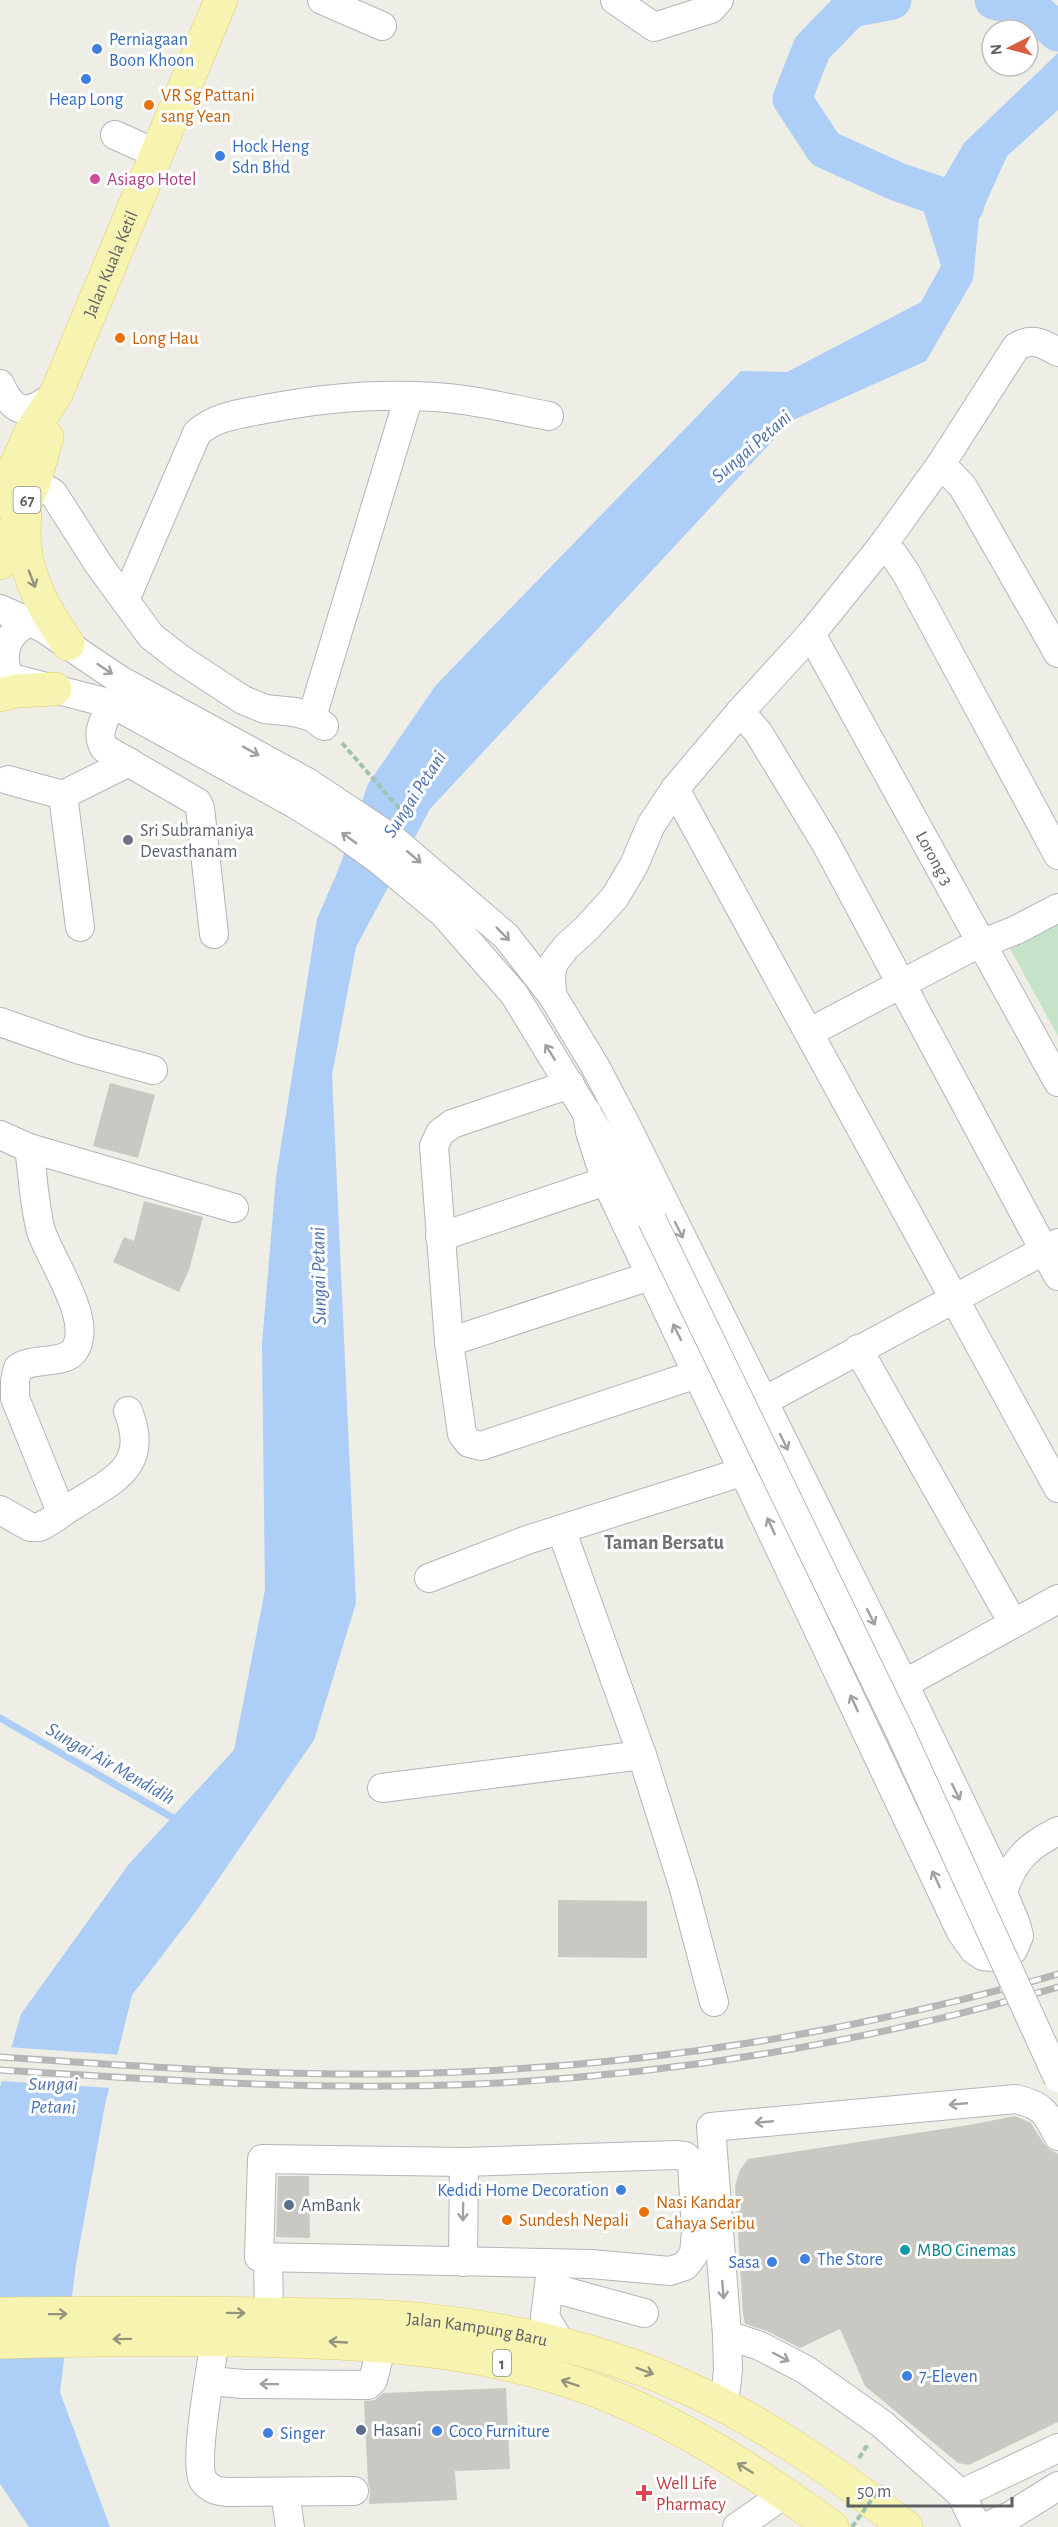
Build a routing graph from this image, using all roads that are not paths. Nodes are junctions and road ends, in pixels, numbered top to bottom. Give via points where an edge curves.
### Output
1 (221, 0) edge
2 (321, 0) edge
3 (615, 0) edge
4 (719, 0) edge
5 (382, 26) dead end
6 (115, 135) dead end
7 (157, 154) junction
8 (1058, 352) edge
9 (0, 384) edge
10 (56, 394) junction
11 (409, 396) junction
12 (549, 416) dead end
13 (941, 464) junction
14 (13, 490) edge
15 (882, 546) junction
16 (0, 563) edge
17 (125, 600) junction
18 (0, 609) edge
19 (30, 622) junction
20 (811, 634) junction
21 (68, 644) junction
22 (1058, 653) edge
23 (3, 683) edge
24 (55, 689) joint
25 (112, 704) junction
26 (740, 712) junction
27 (194, 734) junction
28 (129, 762) junction
29 (8, 780) dead end
30 (675, 789) junction
31 (63, 795) junction
32 (1058, 855) edge
33 (451, 904) junction
34 (1058, 908) edge
35 (80, 927) dead end
36 (214, 934) dead end
37 (982, 944) junction
38 (902, 985) junction
39 (552, 995) junction
40 (0, 1022) edge
41 (810, 1032) junction
42 (153, 1070) dead end
43 (1058, 1082) edge
44 (570, 1084) junction
45 (587, 1112) junction
46 (624, 1121) junction
47 (0, 1135) edge
48 (29, 1148) junction
49 (606, 1181) junction
50 (234, 1208) dead end
51 (652, 1220) junction
52 (440, 1237) junction
53 (1051, 1247) edge
54 (650, 1276) junction
55 (1058, 1276) edge
56 (954, 1298) junction
57 (449, 1342) junction
58 (858, 1349) junction
59 (697, 1374) junction
60 (764, 1401) junction
61 (128, 1411) dead end
62 (745, 1471) junction
63 (1058, 1488) edge
64 (0, 1510) edge
65 (61, 1512) junction
66 (561, 1529) junction
67 (429, 1578) dead end
68 (1058, 1599) edge
69 (1013, 1623) junction
70 (904, 1684) junction
71 (642, 1755) junction
72 (382, 1788) dead end
73 (976, 1834) junction
74 (1047, 1837) edge
75 (1003, 1892) junction
76 (714, 2002) dead end
77 (1058, 2078) edge
78 (1058, 2136) edge
79 (464, 2162) junction
80 (268, 2257) junction
81 (463, 2262) junction
82 (550, 2275) junction
83 (644, 2313) dead end
84 (0, 2314) edge
85 (268, 2314) junction
86 (179, 2325) junction
87 (727, 2334) junction
88 (215, 2338) junction
89 (0, 2342) edge
90 (382, 2345) junction
91 (562, 2345) junction
92 (210, 2381) junction
93 (724, 2406) junction
94 (1058, 2448) edge
95 (1058, 2486) edge
96 (354, 2491) dead end
97 (285, 2492) junction
98 (961, 2494) junction
99 (774, 2506) edge
100 (1005, 2524) edge
101 (290, 2527) edge
102 (737, 2527) edge
103 (832, 2527) edge
104 (906, 2527) edge
105 (977, 2527) edge

1 - 7 main road, Jalan Kuala Ketil / 67
2 - 5 street
3 - 4 street via 654,27 711,9
6 - 7 street
7 - 10 main road, Jalan Kuala Ketil / 67
8 - 13 street via 1040,342 1026,340 1016,347
9 - 10 street via 14,406 24,410 36,408
10 - 14 main road, Jalan Kuala Ketil / 67 via 48,436
11 - 12 street
11 - 17 street via 319,400 222,417 208,423 197,433
11 - 17 street via 318,721 243,700 178,658 152,636
13 - 15 street
13 - 22 street via 963,487
14 - 16 main road, Jalan Kuala Ketil / 67
14 - 17 street via 53,493
14 -> 21 main road via 28,568 44,609
15 - 20 street
15 - 32 street via 906,573
18 - 19 street
19 - 21 street
19 - 23 street via 19,627 5,645
20 - 26 street
20 - 37 street, Lorong 3
21 -> 27 street
23 - 24 main road via 17,691
24 - 25 street
25 - 27 street
25 - 28 street via 99,739 104,748
26 - 30 street
26 - 38 street via 758,732 825,842
27 - 33 street via 379,860
28 - 31 street
28 - 36 street via 200,808
29 - 31 street
30 - 39 street via 651,825 615,897 553,964
30 - 41 street
31 - 35 street
33 -> 39 street via 506,936
44 -> 33 street
34 - 37 street
37 - 38 street
37 - 43 street, Lorong 3
38 - 41 street
38 - 53 street
39 - 46 street
40 - 42 street
41 - 56 street
44 - 45 street
44 - 52 street via 452,1124 440,1133 434,1146
45 - 49 street
45 - 51 street
46 - 51 street
46 -> 60 street
47 - 48 street
48 - 50 street
48 - 65 street via 41,1230 78,1315 81,1333 74,1351 66,1358 26,1363 18,1368 15,1398
49 - 52 street
49 - 54 street
51 - 77 street, bridge via 900,1732
52 - 57 street
53 - 55 street
53 - 56 street
54 - 57 street
59 -> 54 street
56 - 58 street
56 - 63 street
57 - 59 street via 462,1434 469,1443 481,1446
58 - 60 street
58 - 69 street
59 - 62 street
60 -> 70 street
61 - 65 street via 136,1430 135,1450 129,1463 114,1480
62 - 66 street
75 -> 62 street via 1016,1924 1017,1944 1004,1956 983,1956 961,1932
64 - 65 street via 30,1527 47,1524
66 - 67 street
66 - 71 street
68 - 69 street
69 - 70 street
70 -> 73 street
71 - 72 street
71 - 76 street
73 - 74 street via 991,1841 1021,1844
73 - 75 street
74 - 75 street via 1015,1864
78 -> 87 street via 1035,2103 1016,2098 711,2127
79 - 80 street via 262,2159 259,2257
79 -> 81 street
79 - 82 street via 676,2155 685,2156 692,2163 696,2231 694,2254 685,2266 670,2271 591,2264
80 - 81 street
80 - 85 street
81 - 82 street
82 - 83 street
82 - 91 street via 545,2317
84 -> 86 main road, Jalan Kampung Baru / 1
86 -> 85 main road, Jalan Kampung Baru / 1
85 - 91 main road, Jalan Kampung Baru / 1 via 432,2321
86 - 88 main road, Jalan Kampung Baru / 1
86 -> 89 main road, Jalan Kampung Baru / 1
87 - 93 street
87 -> 98 street via 806,2370 882,2424
90 -> 88 main road, Jalan Kampung Baru / 1
88 - 92 street
90 -> 92 street via 373,2380 368,2385
99 -> 90 main road, Jalan Kampung Baru / 1 via 689,2432 609,2396 484,2358
91 -> 93 main road, Jalan Kampung Baru / 1 via 628,2365
92 - 97 street via 202,2430 204,2482 215,2490
93 - 104 main road, Jalan Kampung Baru / 1 via 797,2449
94 - 98 street
95 - 100 street
96 - 97 street
97 - 101 street
98 - 105 street
99 - 102 street
99 - 103 main road, Jalan Kampung Baru / 1

